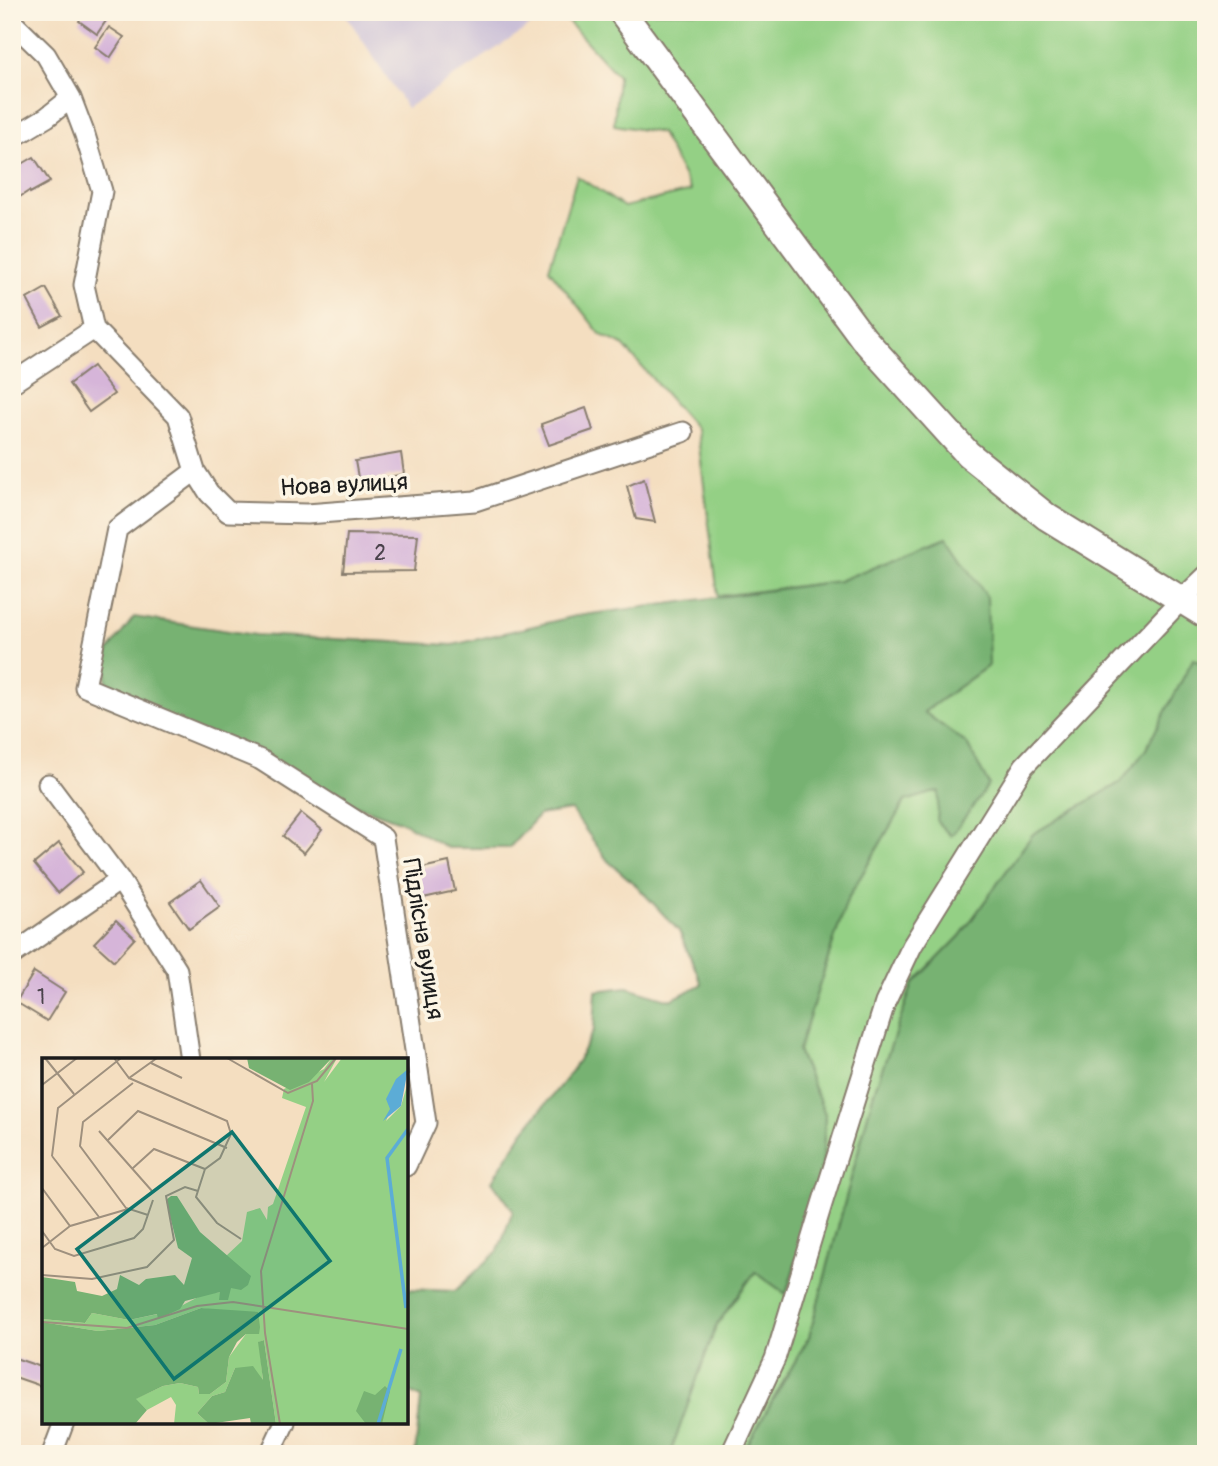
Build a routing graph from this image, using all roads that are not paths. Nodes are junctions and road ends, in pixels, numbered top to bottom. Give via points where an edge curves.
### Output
1 (622, 12) edge
2 (12, 22) edge
3 (71, 98) junction
4 (12, 138) edge
5 (94, 330) junction
6 (12, 383) edge
7 (683, 432) dead end
8 (195, 471) junction
9 (1206, 576) edge
10 (1181, 600) junction
11 (1206, 615) edge
12 (48, 784) dead end
13 (120, 880) junction
14 (12, 955) edge
15 (190, 1058) edge
16 (408, 1162) edge
17 (63, 1424) edge
18 (284, 1424) edge
19 (52, 1454) edge
20 (270, 1454) edge
21 (731, 1454) edge

1 - 10 street via 863,338 968,454 1047,517
2 - 3 street via 46,55
3 - 4 street
3 - 5 street via 102,191 84,285
5 - 6 street
5 - 8 street, Нова вулиця via 178,416
7 - 8 street, Нова вулиця via 475,501 307,514 228,512
8 - 16 street, Підлісна вулиця via 117,529 85,687 261,760 383,838 426,1123
9 - 10 street
10 - 11 street
10 - 21 street via 1024,766 912,946 885,1003 775,1359
12 - 13 street
13 - 14 street
13 - 15 street via 177,970
17 - 19 street
18 - 20 street

